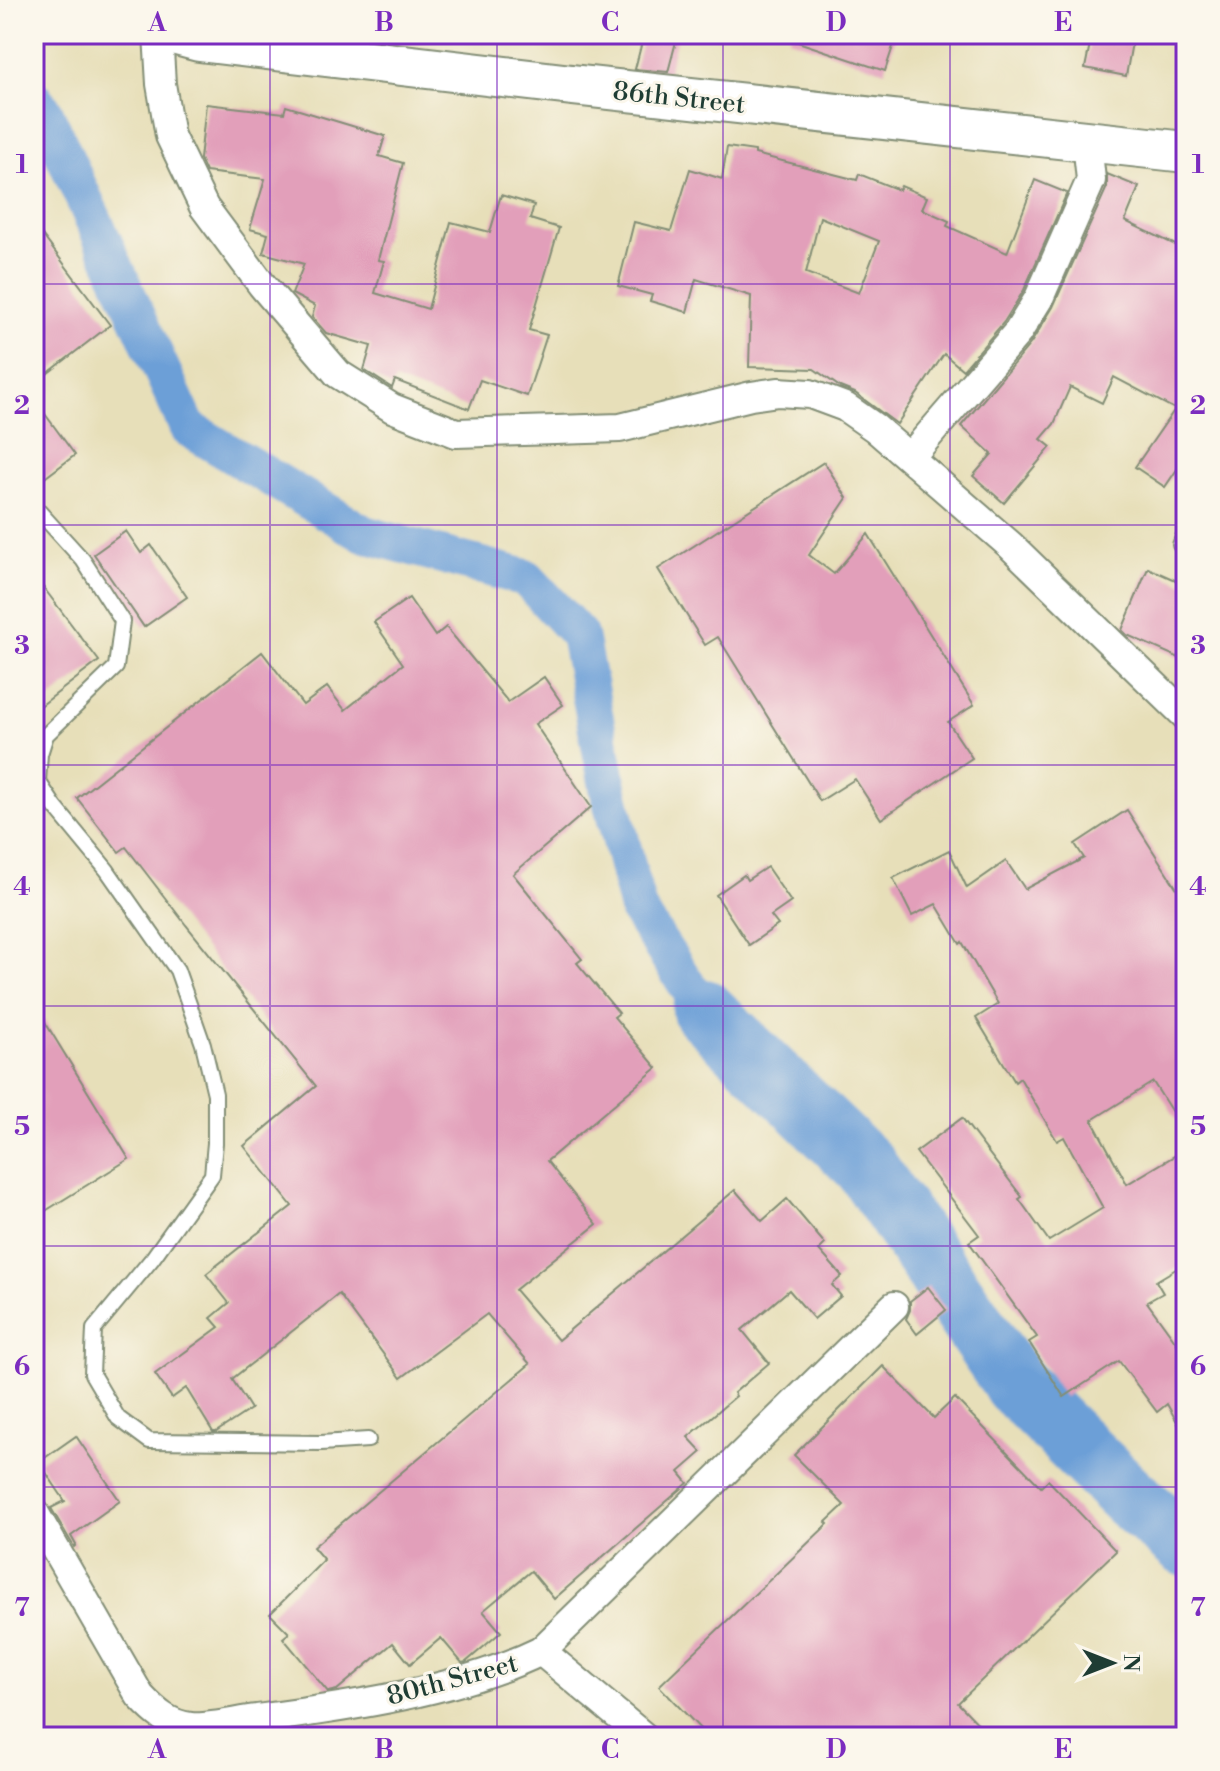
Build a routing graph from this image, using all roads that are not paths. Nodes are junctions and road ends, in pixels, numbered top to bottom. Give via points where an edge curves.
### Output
1 (158, 34) edge
2 (173, 34) edge
3 (1087, 142) junction
4 (1186, 152) edge
5 (910, 457) junction
6 (34, 506) edge
7 (1186, 716) edge
8 (894, 1306) dead end
9 (368, 1440) dead end
10 (34, 1512) edge
11 (541, 1651) junction
12 (644, 1737) edge

1 - 5 street via 170,136 204,207 338,374 392,408 456,433 552,431 620,428 764,394 810,394 845,407
2 - 3 street, 86th Street via 541,82
3 - 4 street, 86th Street
3 - 5 street via 1091,180 1039,298 1018,332
5 - 7 street via 1010,545
6 - 9 lane via 83,560 122,621 116,667 46,735 38,781 177,970 215,1094 212,1175 94,1329 92,1374 118,1418 149,1441
8 - 11 street, 80th Street
10 - 11 street, 80th Street via 140,1696 158,1716 190,1727 334,1709 477,1677
11 - 12 street

